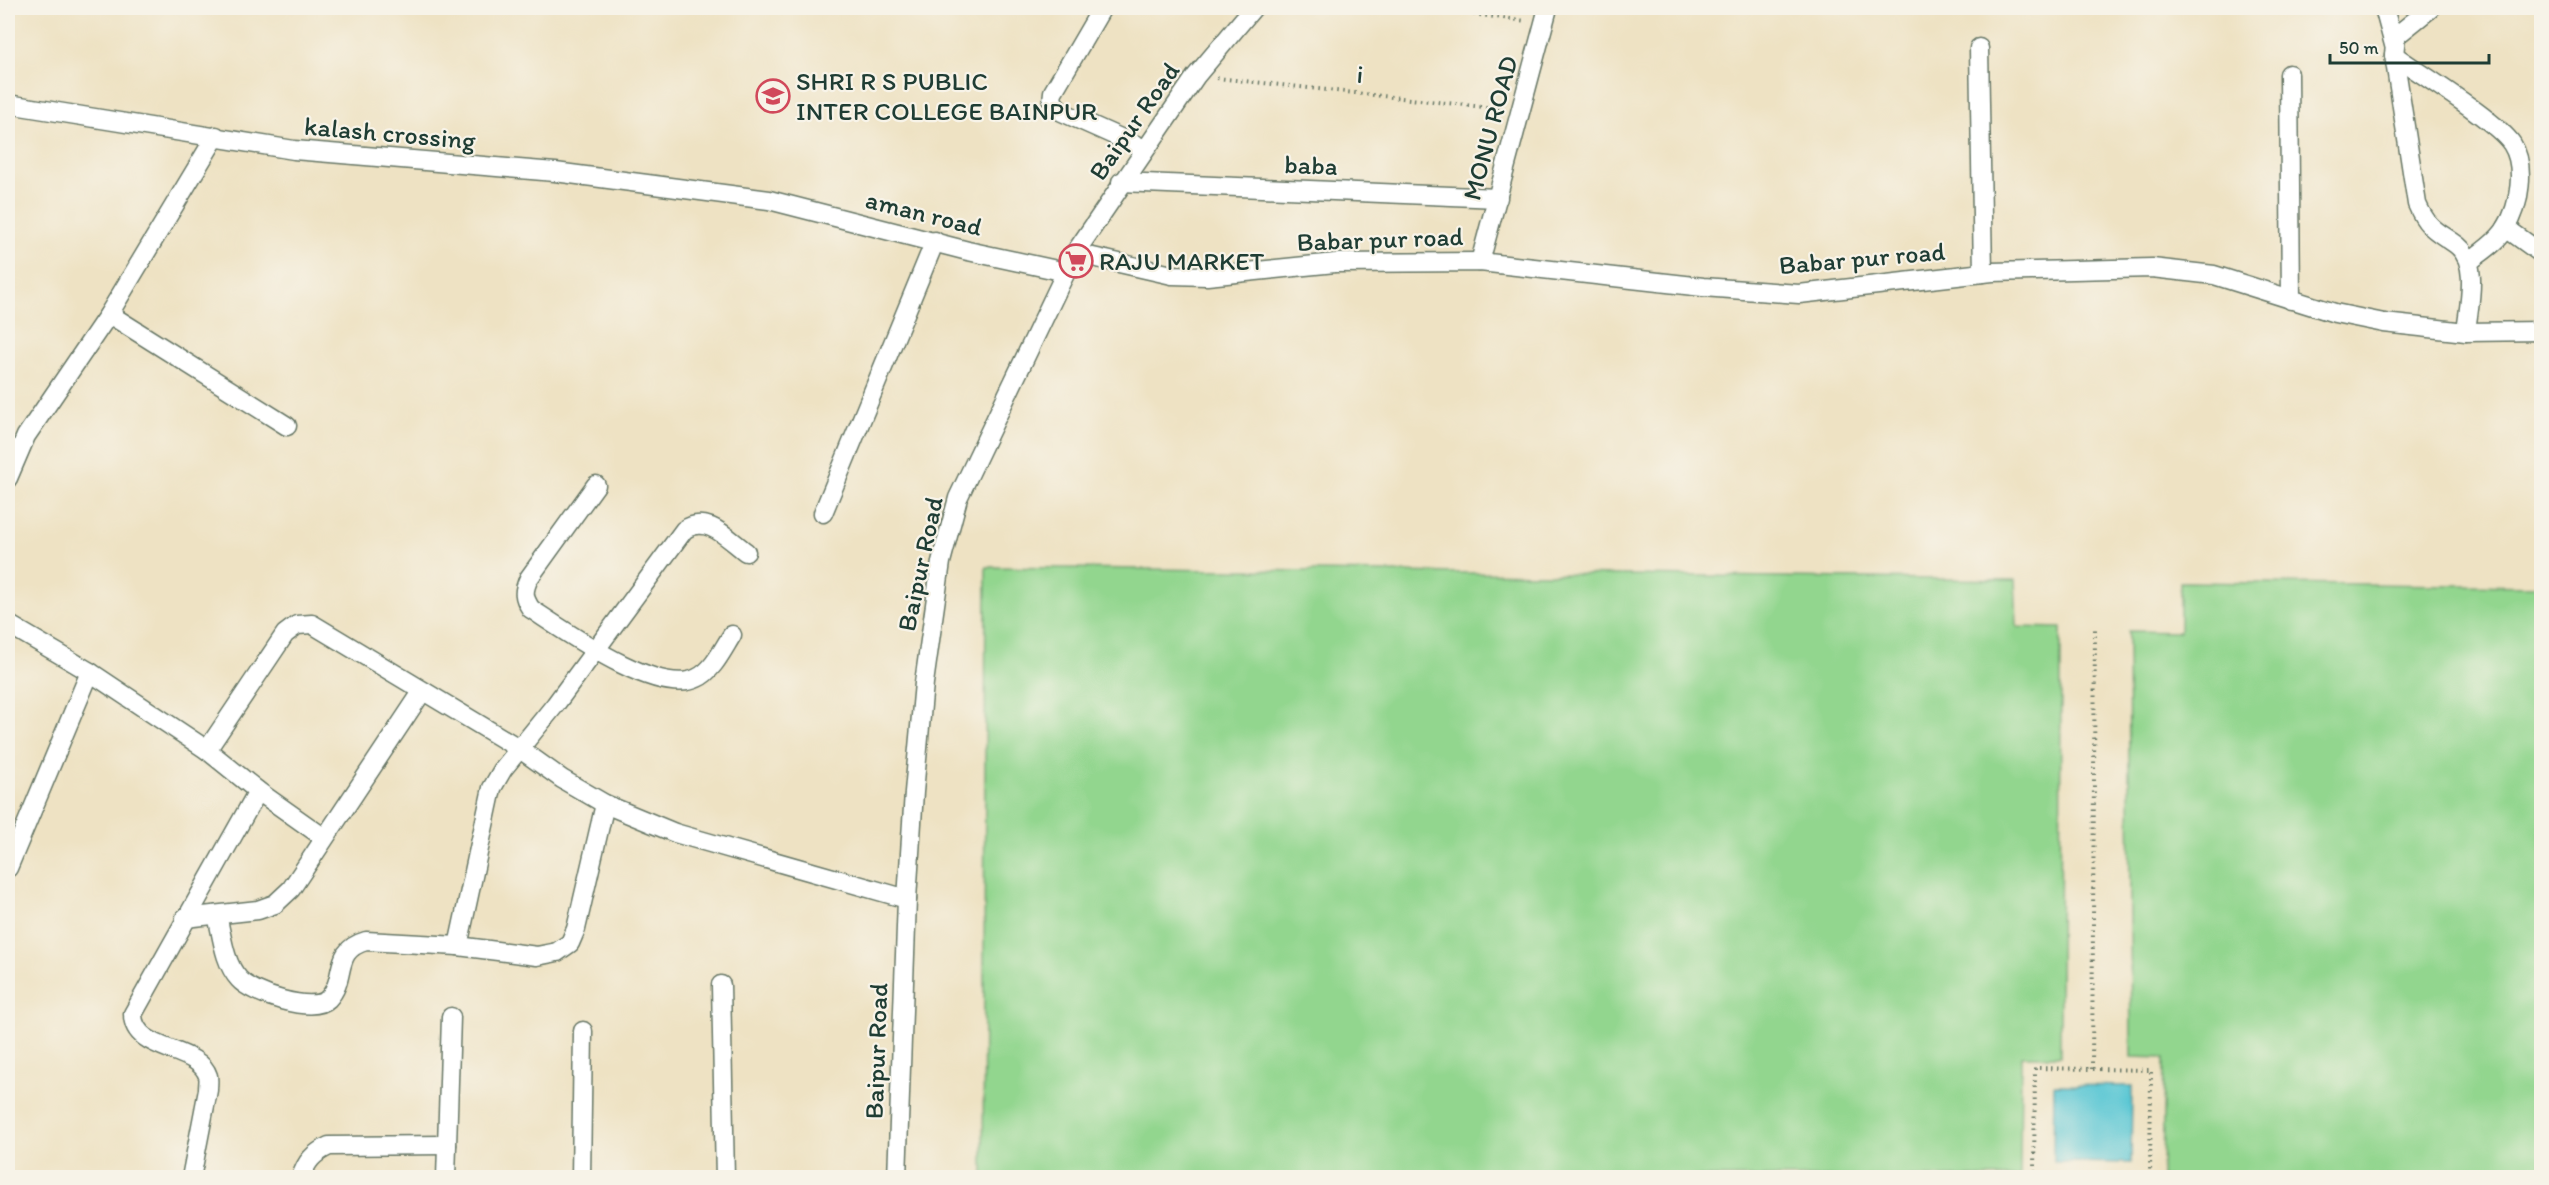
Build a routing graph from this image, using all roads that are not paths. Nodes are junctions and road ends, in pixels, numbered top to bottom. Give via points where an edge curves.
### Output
1 (1102, 8) edge
2 (1253, 8) edge
3 (2384, 8) edge
4 (2431, 8) edge
5 (1546, 16) edge
6 (1979, 48) dead end
7 (2394, 50) junction
8 (2289, 74) dead end
9 (8, 104) edge
10 (216, 136) junction
11 (1145, 149) junction
12 (1121, 182) junction
13 (1498, 198) junction
14 (769, 200) joint
15 (2506, 228) junction
16 (935, 242) junction
17 (1076, 253) junction
18 (2541, 254) edge
19 (1480, 262) junction
20 (2469, 262) junction
21 (1066, 272) junction
22 (1983, 273) junction
23 (2291, 300) junction
24 (109, 314) junction
25 (2541, 331) edge
26 (2466, 332) junction
27 (287, 426) dead end
28 (8, 478) edge
29 (596, 485) dead end
30 (823, 513) dead end
31 (746, 552) dead end
32 (8, 624) edge
33 (732, 635) dead end
34 (595, 651) junction
35 (90, 672) junction
36 (422, 692) junction
37 (520, 749) junction
38 (207, 750) junction
39 (258, 791) junction
40 (605, 804) junction
41 (323, 837) junction
42 (8, 868) edge
43 (907, 899) junction
44 (217, 915) junction
45 (184, 918) junction
46 (458, 946) junction
47 (721, 985) dead end
48 (451, 1017) dead end
49 (583, 1030) dead end
50 (447, 1145) junction
51 (191, 1178) edge
52 (301, 1178) edge
53 (446, 1178) edge
54 (581, 1178) edge
55 (725, 1178) edge
56 (897, 1178) edge

1 - 11 street via 1052,100 1062,112
2 - 11 street, Baipur Road via 1196,75
3 - 7 street
4 - 7 street via 2399,32
5 - 13 street, MONU ROAD
6 - 22 street
7 - 15 street via 2511,141 2520,178
7 - 20 street via 2417,204 2424,220 2457,246
8 - 23 street
9 - 10 street, kalash crossing
10 - 14 street, kalash crossing via 318,153 555,172
10 - 24 street
11 - 12 street, Baipur Road
12 - 13 street, baba
12 - 17 street, Baipur Road
13 - 19 street, MONU ROAD
14 - 16 street, aman road
15 - 18 street
15 - 20 street
16 - 21 street, aman road
16 - 30 street
17 - 19 street, Babar pur road via 1172,275 1208,276 1335,263
17 - 21 street, Baipur Road
19 - 22 street, Babar pur road via 1799,294
20 - 26 street
21 - 43 street, Baipur Road via 958,498 941,562 924,683
22 - 23 street, Babar pur road via 2152,268 2214,275
23 - 26 street, Babar pur road via 2358,319
24 - 27 street
24 - 28 street via 26,436
25 - 26 street, Babar pur road
29 - 34 street via 524,590 531,609
31 - 34 street via 712,527 692,524
32 - 35 street
33 - 34 street via 699,678 683,683 660,681
34 - 37 street
35 - 38 street
35 - 42 street
36 - 37 street
36 - 38 street via 323,628 297,625 285,634
36 - 41 street
37 - 40 street
37 - 46 street via 492,788
38 - 39 street
39 - 41 street
39 - 45 street
40 - 43 street via 675,833
40 - 46 street via 570,944 557,952 537,956
41 - 44 street via 291,889 275,904
43 - 56 street, Baipur Road
44 - 45 street
44 - 46 street via 227,958 239,979 256,992 301,1004 321,1003 329,998 345,952 354,945 379,941
45 - 51 street via 133,1020 135,1028 146,1038 201,1064 208,1076
47 - 55 street
48 - 50 street
49 - 54 street
50 - 52 street via 329,1146 307,1161
50 - 53 street

